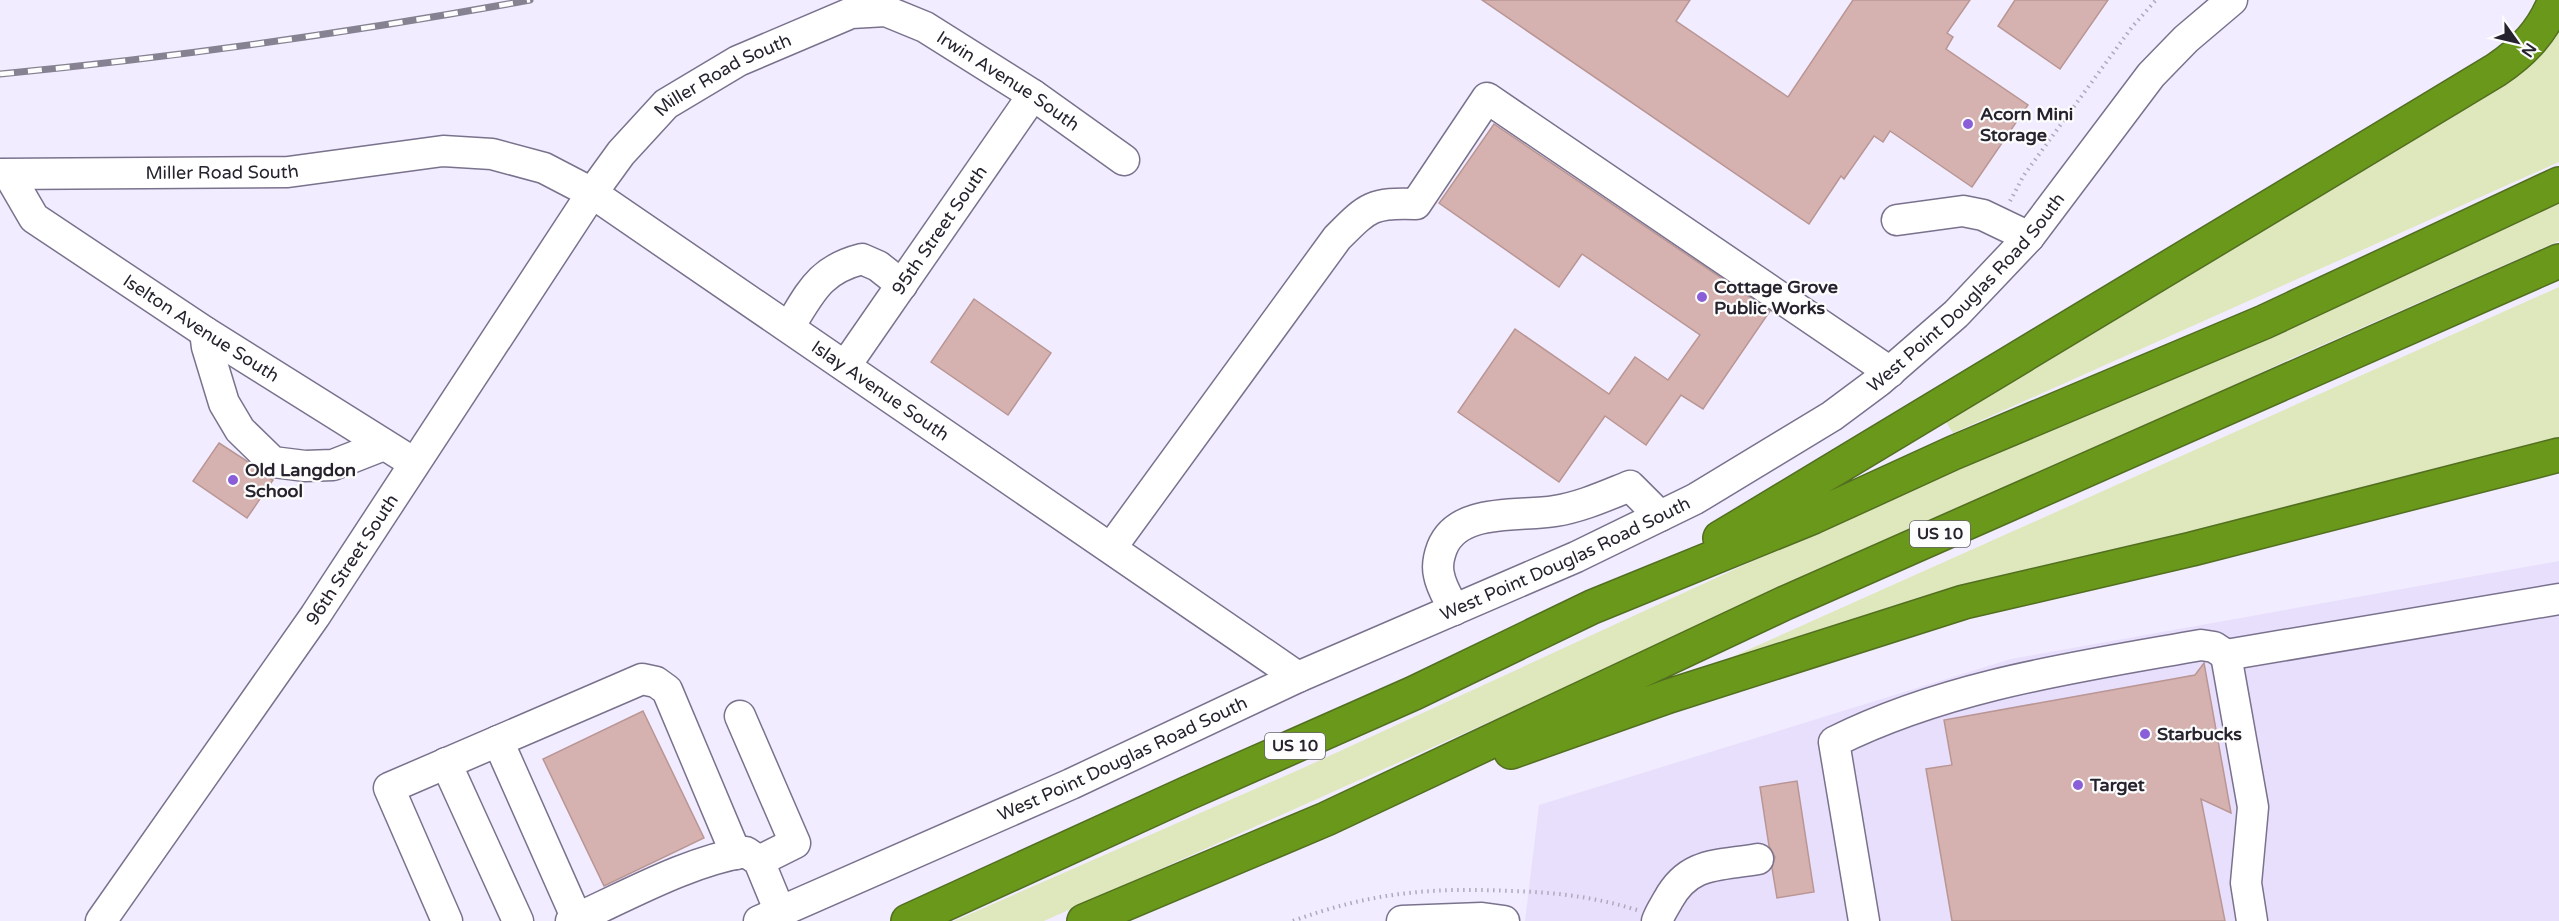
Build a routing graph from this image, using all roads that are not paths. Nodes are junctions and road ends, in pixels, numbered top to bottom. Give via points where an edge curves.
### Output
1 (2232, 0) edge
2 (2555, 0) edge
3 (886, 12) joint
4 (1033, 95) junction
5 (443, 151) joint
6 (1124, 160) dead end
7 (5, 174) edge
8 (2559, 184) edge
9 (592, 193) junction
10 (1897, 219) dead end
11 (2029, 237) junction
12 (2559, 261) edge
13 (902, 285) junction
14 (789, 327) junction
15 (205, 332) junction
16 (846, 365) junction
17 (1890, 372) junction
18 (384, 445) junction
19 (2559, 455) edge
20 (414, 463) junction
21 (1660, 516) junction
22 (1111, 548) junction
23 (1682, 570) junction
24 (2559, 599) edge
25 (1454, 609) junction
26 (2226, 655) junction
27 (1298, 677) junction
28 (740, 716) dead end
29 (498, 741) junction
30 (446, 763) junction
31 (1326, 819) junction
32 (747, 857) junction
33 (1758, 860) dead end
34 (769, 916) edge
35 (574, 920) edge
36 (1455, 920) edge
37 (101, 921) edge
38 (447, 921) edge
39 (518, 921) edge
40 (908, 921) edge
41 (1084, 921) edge
42 (1402, 921) edge
43 (1504, 921) edge
44 (1658, 921) edge
45 (1864, 921) edge
46 (2252, 921) edge

1 - 11 street, West Point Douglas Road South via 2151,75
2 - 23 highway via 2541,30 2496,70 1712,543
3 - 4 street, Irwin Avenue South via 926,27
3 - 9 street, Miller Road South via 851,13 813,28 738,61 666,104 621,153
4 - 6 street, Irwin Avenue South
4 - 13 street, 95th Street South
5 - 7 street, Miller Road South via 288,172
5 - 9 street, Islay Avenue South via 492,154 544,168
7 - 15 street, Iselton Avenue South via 33,218
8 - 23 highway, US 10 via 2264,322
9 - 14 street, Islay Avenue South
9 - 20 street, 96th Street South
10 - 11 street via 1963,211
11 - 17 street, West Point Douglas Road South via 1956,314
12 - 31 highway, US 10 via 1785,603
13 - 14 street via 862,259 846,263 817,284
13 - 16 street, 95th Street South
14 - 16 street, Islay Avenue South
15 - 18 street, Iselton Avenue South
15 - 18 street via 224,403 240,430 273,462 333,465
16 - 22 street, Islay Avenue South
17 - 21 street, West Point Douglas Road South via 1832,416
17 - 22 street via 1487,98 1416,204 1391,203 1365,210 1337,238
18 - 20 street, Iselton Avenue South
19 - 31 highway via 2192,549 1964,602 1669,696
20 - 37 street, 96th Street South via 315,616
21 - 25 street, West Point Douglas Road South
21 - 25 street via 1630,486 1586,504 1463,524 1443,544 1438,563 1439,576
22 - 27 street, Islay Avenue South
23 - 40 highway, US 10 via 1592,607 1414,693
24 - 26 street
25 - 27 street, West Point Douglas Road South
26 - 45 street via 2201,645 2022,677 1875,721 1834,742
26 - 46 street via 2253,807 2246,883
27 - 34 street, West Point Douglas Road South via 1071,784
28 - 32 street via 795,843
29 - 30 street
29 - 32 street via 642,679 656,682 667,690
29 - 35 street
30 - 38 street via 389,788
30 - 39 street
31 - 41 highway, US 10
32 - 34 street
32 - 35 street via 726,855
33 - 44 street via 1698,869 1684,876 1674,887
36 - 42 street
36 - 43 street

